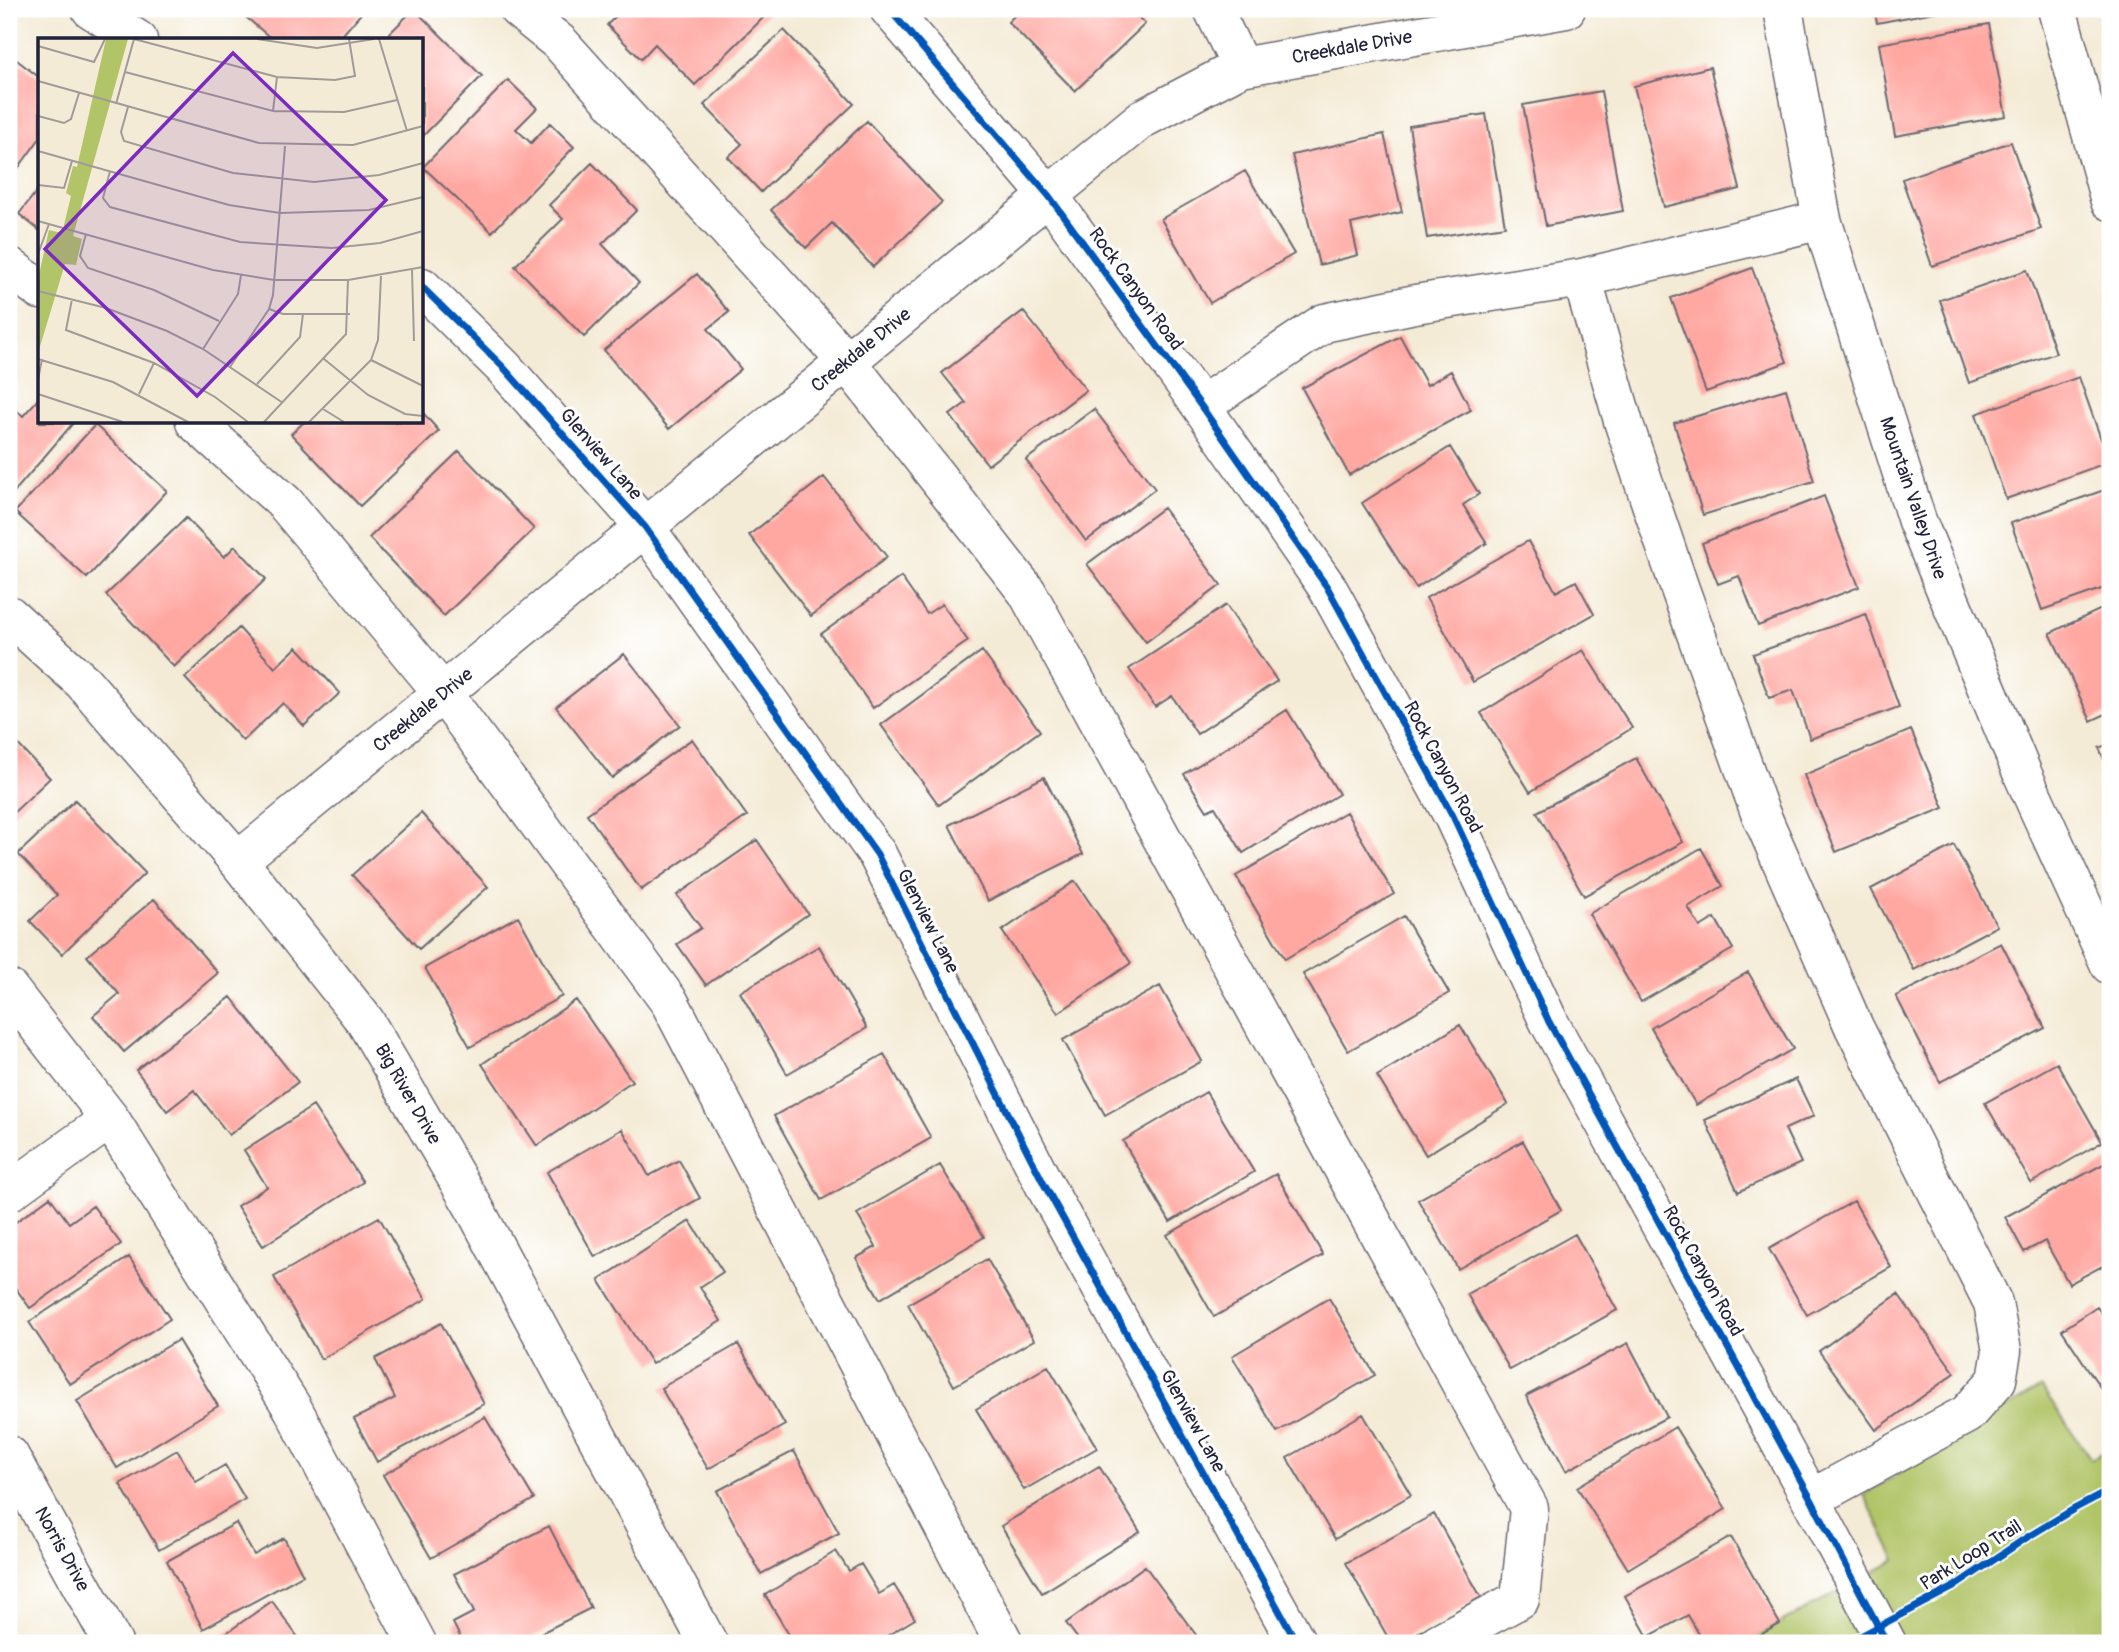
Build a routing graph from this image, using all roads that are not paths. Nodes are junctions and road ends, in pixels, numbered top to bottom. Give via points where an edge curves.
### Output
1 (91, 9) edge
2 (518, 9) edge
3 (889, 9) edge
4 (1213, 9) edge
5 (1566, 9) edge
6 (1783, 9) edge
7 (2057, 9) edge
8 (135, 38) edge
9 (1241, 67) junction
10 (1049, 196) junction
11 (2110, 201) edge
12 (1822, 220) junction
13 (9, 266) edge
14 (1582, 278) junction
15 (38, 288) edge
16 (424, 289) edge
17 (847, 362) junction
18 (1201, 406) junction
19 (197, 424) edge
20 (645, 527) junction
21 (9, 615) edge
22 (443, 693) junction
23 (238, 862) junction
24 (2110, 965) edge
25 (9, 989) edge
26 (110, 1119) junction
27 (9, 1192) edge
28 (9, 1455) edge
29 (1811, 1499) junction
30 (113, 1643) edge
31 (417, 1643) edge
32 (708, 1643) edge
33 (1004, 1643) edge
34 (1297, 1643) edge
35 (1438, 1643) edge
36 (1887, 1643) edge

1 - 8 street
2 - 17 street via 560,43
3 - 10 street, Rock Canyon Road
4 - 9 street
5 - 9 street, Creekdale Drive
6 - 12 street, Mountain Valley Drive
7 - 11 street
9 - 10 street, Creekdale Drive via 1142,119
10 - 17 street, Creekdale Drive
10 - 18 street, Rock Canyon Road
12 - 14 street
12 - 24 street, Mountain Valley Drive via 1917,521 2023,775
13 - 15 street
14 - 18 street via 1324,323
14 - 29 street via 1629,437 1759,810 1854,1027 1993,1303 2002,1351 1997,1380 1967,1413
16 - 20 street, Glenview Lane via 504,368
17 - 20 street, Creekdale Drive
17 - 35 street via 1027,592 1530,1508 1520,1599
18 - 29 street, Rock Canyon Road via 1327,587 1453,816 1549,1022
19 - 22 street via 285,503
20 - 22 street, Creekdale Drive
20 - 34 street, Glenview Lane via 877,854 1045,1186
21 - 23 street, Big River Drive via 83,682
22 - 23 street, Creekdale Drive
22 - 33 street via 670,1003
23 - 32 street, Big River Drive via 365,1021 476,1211
25 - 26 street
26 - 27 street
26 - 31 street via 293,1409
28 - 30 street, Norris Drive
29 - 36 street, Rock Canyon Road

